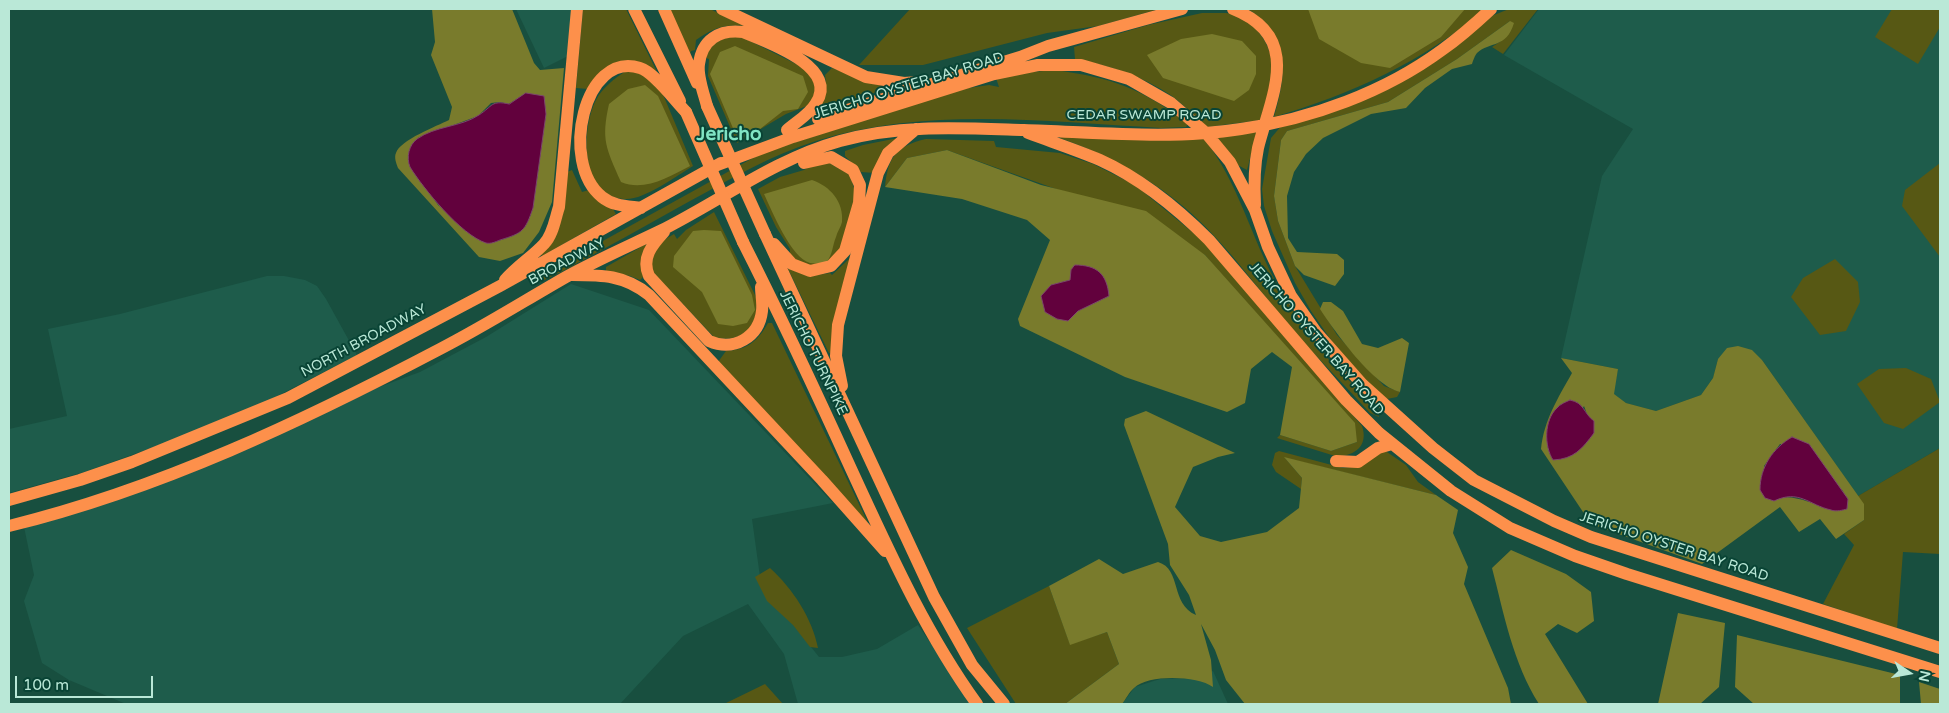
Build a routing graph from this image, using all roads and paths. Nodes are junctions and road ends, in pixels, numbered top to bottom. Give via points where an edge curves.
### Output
1 (576, 9) edge
2 (634, 9) edge
3 (664, 9) edge
4 (722, 9) edge
5 (1182, 9) edge
6 (1233, 9) edge
7 (1491, 9) edge
8 (1502, 9) edge
9 (1479, 20) junction
10 (940, 80) junction
11 (707, 106) junction
12 (686, 112) junction
13 (1266, 124) junction
14 (916, 129) junction
15 (787, 130) junction
16 (1019, 130) junction
17 (1206, 132) junction
18 (715, 166) junction
19 (772, 168) junction
20 (641, 208) junction
21 (1255, 210) junction
22 (670, 226) junction
23 (765, 234) junction
24 (570, 275) junction
25 (760, 277) junction
26 (500, 286) junction
27 (846, 405) junction
28 (1392, 444) junction
29 (1336, 461) dead end
30 (9, 500) edge
31 (9, 526) edge
32 (893, 560) junction
33 (1693, 570) junction
34 (1686, 593) junction
35 (1940, 648) edge
36 (1940, 672) edge
37 (977, 704) edge
38 (1004, 704) edge

1 - 26 main road via 559,207 545,244
2 - 12 main road, JERICHO TURNPIKE
3 - 11 main road, JERICHO TURNPIKE
4 - 10 main road via 866,77 904,83
5 - 10 main road
6 - 13 main road via 1254,20 1274,47 1278,78
7 - 9 main road, CEDAR SWAMP ROAD
8 - 9 main road
9 - 13 main road, CEDAR SWAMP ROAD via 1442,51 1380,86 1305,115
10 - 15 main road
11 - 15 main road via 698,65 706,42 716,34 732,30 743,32 805,62 818,74 821,86 816,104
11 - 23 main road, JERICHO TURNPIKE, bridge
12 - 20 main road via 648,72 634,67 621,67 606,75 590,96 583,112 579,138 586,174 601,197 619,206
12 - 25 main road, JERICHO TURNPIKE, bridge
13 - 17 main road, CEDAR SWAMP ROAD
13 - 21 main road via 1258,148 1254,177
14 - 16 main road, CEDAR SWAMP ROAD
14 - 19 main road, CEDAR SWAMP ROAD via 837,142
14 - 27 main road via 888,153 878,173 842,304 836,356
15 - 18 main road
16 - 17 main road, CEDAR SWAMP ROAD
16 - 28 main road, JERICHO OYSTER BAY ROAD via 1115,168 1159,195 1185,216 1346,400
17 - 18 main road, JERICHO OYSTER BAY ROAD via 1171,103 1129,79 1081,65 1038,65 933,92 793,136
17 - 21 main road, JERICHO OYSTER BAY ROAD via 1230,162
18 - 20 main road, NORTH BROADWAY
19 - 22 main road, BROADWAY
19 - 23 main road via 831,157 853,170 861,195 845,252 831,266 818,271 802,270 792,264
20 - 26 main road, NORTH BROADWAY
21 - 33 main road, JERICHO OYSTER BAY ROAD via 1281,277 1316,332 1362,384 1432,448 1474,480 1554,521 1591,538
22 - 24 main road, BROADWAY
22 - 25 main road via 655,241 646,257 646,270 656,286 709,341 732,345 758,329 763,310
23 - 27 main road, JERICHO TURNPIKE
24 - 31 main road, BROADWAY via 441,349 249,443 205,462 87,503
24 - 32 main road via 608,275 628,281 649,295
25 - 32 main road, JERICHO TURNPIKE
26 - 30 main road, NORTH BROADWAY via 288,398 132,462
27 - 38 main road, JERICHO TURNPIKE via 934,597 972,665
28 - 29 main road via 1378,448 1358,462
28 - 34 main road, JERICHO OYSTER BAY ROAD via 1451,491 1510,528 1575,556
32 - 37 main road, JERICHO TURNPIKE via 941,652
33 - 34 main road
33 - 35 main road, JERICHO OYSTER BAY ROAD
34 - 36 main road, JERICHO OYSTER BAY ROAD

